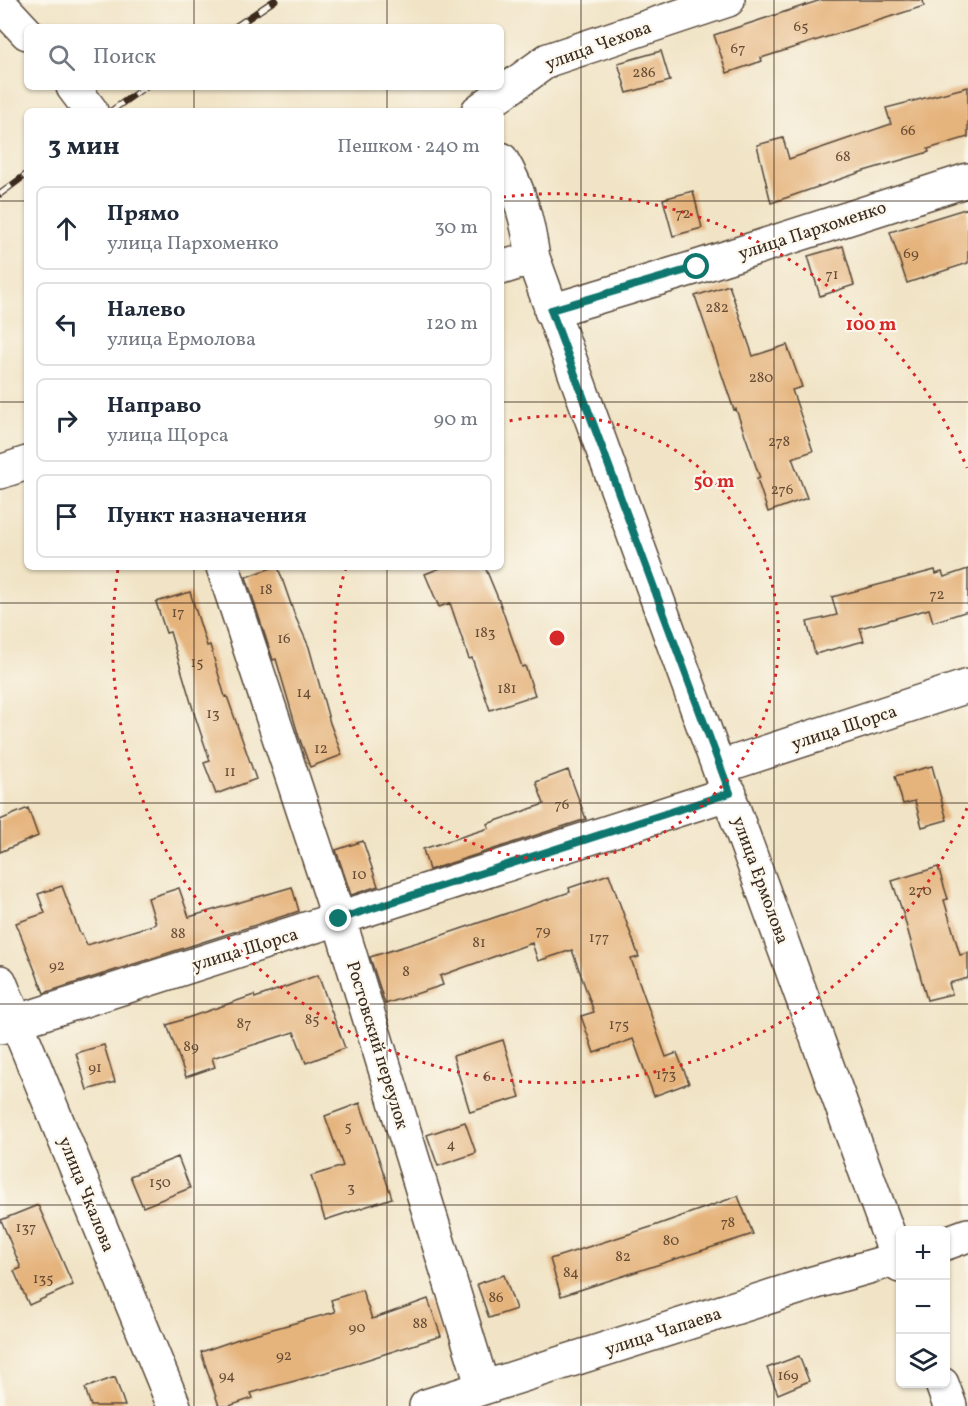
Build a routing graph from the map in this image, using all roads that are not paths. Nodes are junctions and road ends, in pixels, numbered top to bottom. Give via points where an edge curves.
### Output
1 (728, 0) edge
2 (0, 4) edge
3 (24, 30) edge
4 (75, 90) edge
5 (89, 108) edge
6 (482, 108) edge
7 (504, 164) edge
8 (968, 180) edge
9 (533, 258) junction
10 (504, 267) edge
11 (551, 310) junction
12 (24, 464) edge
13 (0, 472) edge
14 (224, 570) edge
15 (968, 686) edge
16 (725, 780) junction
17 (339, 919) junction
18 (0, 982) edge
19 (8, 1024) edge
20 (968, 1235) edge
21 (950, 1241) edge
22 (896, 1250) edge
23 (896, 1262) edge
24 (483, 1388) junction
25 (944, 1388) edge
26 (174, 1406) edge
27 (426, 1406) edge
28 (950, 1406) edge

1 - 6 street, улица Чехова via 548,60
2 - 3 street
4 - 5 street
7 - 9 street, улица Ермолова via 513,178 530,232
8 - 11 street, улица Пархоменко
9 - 10 street
9 - 11 street, улица Ермолова
11 - 16 street, улица Ермолова
12 - 13 street
14 - 17 street, Ростовский переулок
15 - 16 street, улица Щорса
16 - 17 street, улица Щорса
16 - 22 street, улица Ермолова
17 - 19 street, улица Щорса
17 - 24 street, Ростовский переулок
18 - 19 street, улица Чкалова
19 - 26 street, улица Чкалова
20 - 21 street
23 - 24 street, улица Чапаева via 813,1283
24 - 27 street, улица Чапаева
25 - 28 street

